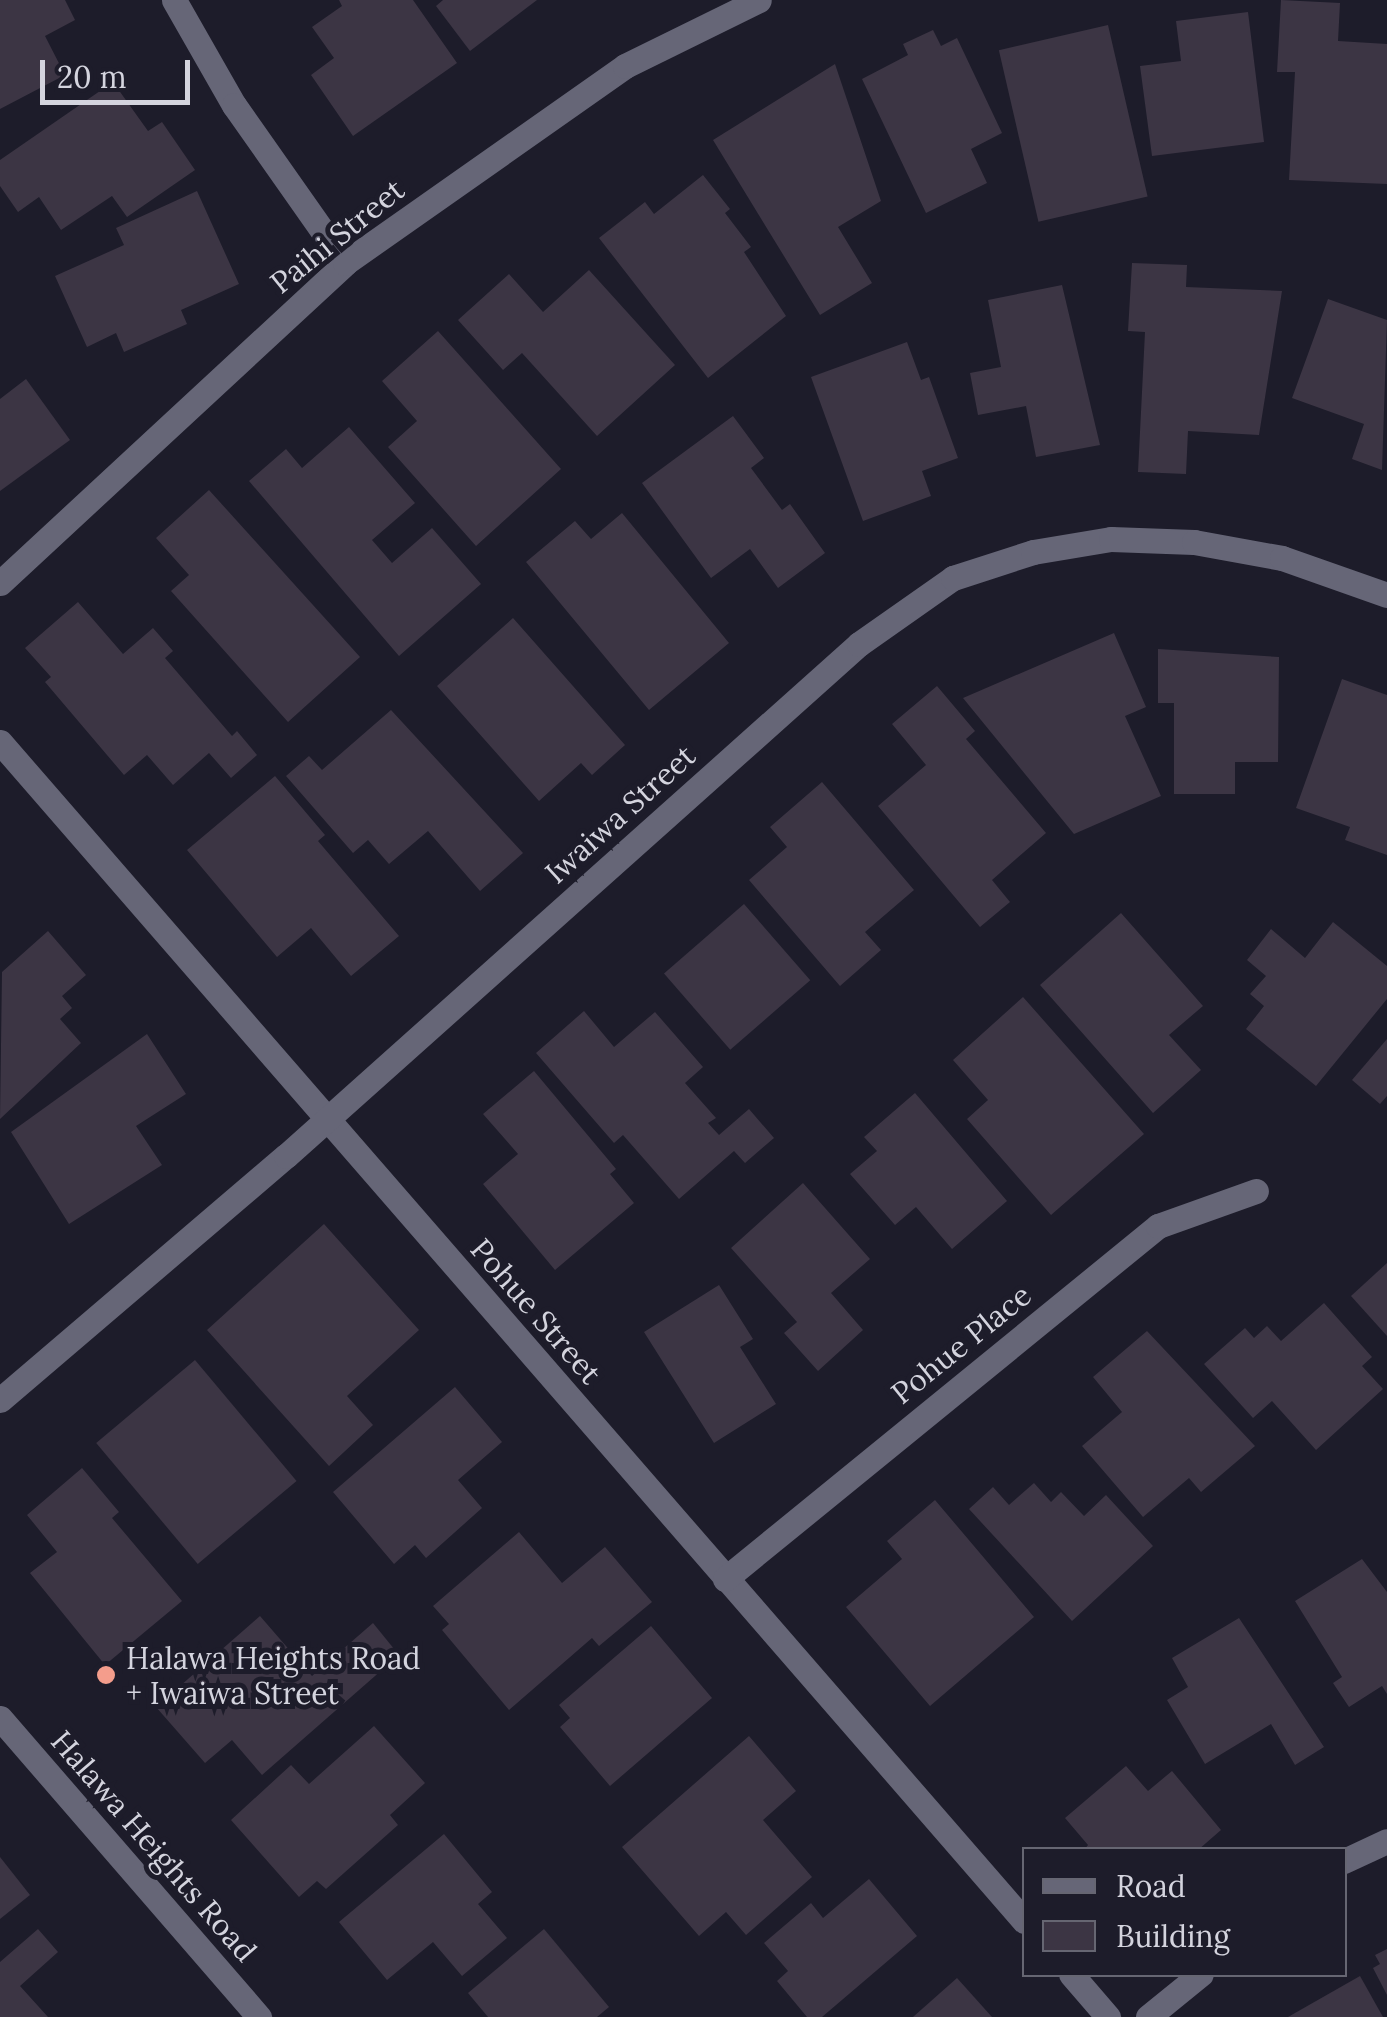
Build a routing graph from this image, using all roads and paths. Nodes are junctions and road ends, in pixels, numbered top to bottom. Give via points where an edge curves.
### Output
1 (174, 0) edge
2 (759, 0) edge
3 (345, 263) junction
4 (0, 582) edge
5 (1387, 595) edge
6 (0, 742) edge
7 (327, 1119) junction
8 (1256, 1190) dead end
9 (0, 1400) edge
10 (725, 1579) junction
11 (0, 1718) edge
12 (1387, 1840) edge
13 (1347, 1860) edge
14 (1022, 1920) edge
15 (1074, 1977) edge
16 (1198, 1977) edge
17 (259, 2017) edge
18 (1108, 2017) edge
19 (1148, 2017) edge

1 - 3 street via 234,105
2 - 3 street, Paihi Street via 624,66
3 - 4 street, Paihi Street
5 - 7 street, Iwaiwa Street via 1282,558 1194,542 1111,539 1033,552 953,578 860,644
6 - 7 street, Pohue Street
7 - 9 street, Iwaiwa Street
7 - 10 street, Pohue Street
8 - 10 street, Pohue Place via 1158,1226
10 - 14 street, Pohue Street
11 - 17 street, Halawa Heights Road
12 - 13 street
15 - 18 street
16 - 19 street

